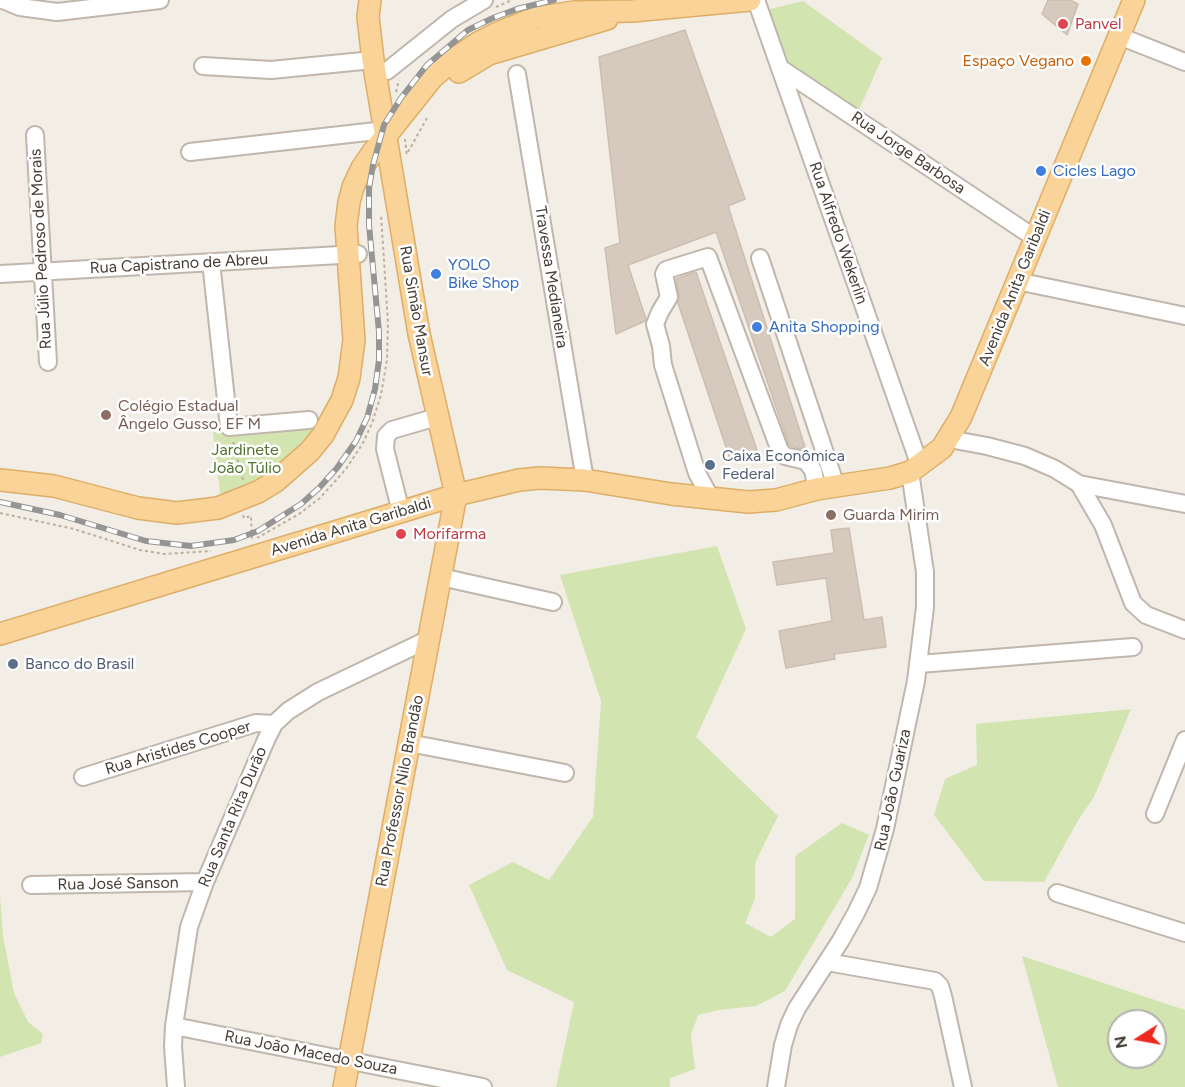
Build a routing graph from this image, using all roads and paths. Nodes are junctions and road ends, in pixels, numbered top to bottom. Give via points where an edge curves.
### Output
1 (3, 0) edge
2 (160, 0) edge
3 (484, 0) edge
4 (750, 0) edge
5 (756, 0) edge
6 (1133, 0) edge
7 (374, 7) edge
8 (632, 11) junction
9 (1119, 36) junction
10 (1185, 62) edge
11 (380, 65) junction
12 (203, 66) dead end
13 (780, 68) junction
14 (517, 74) dead end
15 (386, 101) junction
16 (419, 112) junction
17 (35, 135) dead end
18 (390, 138) junction
19 (190, 152) dead end
20 (381, 209) dead end
21 (1035, 238) junction
22 (353, 254) junction
23 (760, 258) dead end
24 (211, 262) junction
25 (42, 271) junction
26 (0, 274) edge
27 (1017, 281) junction
28 (1185, 316) edge
29 (48, 362) dead end
30 (437, 417) junction
31 (309, 420) dead end
32 (229, 427) junction
33 (949, 439) junction
34 (915, 469) junction
35 (4, 480) edge
36 (585, 480) junction
37 (1079, 484) junction
38 (827, 487) junction
39 (456, 495) junction
40 (247, 496) junction
41 (710, 497) junction
42 (1185, 504) edge
43 (401, 512) junction
44 (0, 513) edge
45 (244, 518) dead end
46 (250, 546) junction
47 (212, 551) dead end
48 (441, 577) junction
49 (553, 602) dead end
50 (1185, 630) edge
51 (0, 634) edge
52 (429, 639) junction
53 (1133, 647) dead end
54 (919, 664) junction
55 (274, 724) junction
56 (1185, 740) edge
57 (409, 743) junction
58 (565, 773) dead end
59 (83, 777) dead end
60 (1155, 814) dead end
61 (205, 882) junction
62 (31, 885) dead end
63 (1057, 893) dead end
64 (1185, 933) edge
65 (827, 962) junction
66 (174, 1026) junction
67 (349, 1060) junction
68 (176, 1087) edge
69 (344, 1087) edge
70 (483, 1087) edge
71 (776, 1087) edge
72 (963, 1087) edge

1 - 2 street via 20,7 57,12
3 - 11 street
4 - 8 main road
5 - 13 street, Rua Alfredo Wekerlin
6 - 9 main road, Avenida Anita Garibaldi
7 - 11 main road, Rua Simão Mansur
8 - 16 main road via 555,14 500,32 454,59 432,78
8 - 18 main road via 489,54 442,86
9 - 10 street
9 - 21 main road, Avenida Anita Garibaldi
11 - 12 street via 271,70
11 - 15 main road, Rua Simão Mansur
11 - 18 main road, Rua Simão Mansur
13 - 21 street, Rua Jorge Barbosa
13 - 34 street, Rua Alfredo Wekerlin
14 - 36 street, Travessa Medianeira
15 - 16 main road via 396,110
15 - 18 main road, Rua Simão Mansur
16 - 18 main road
16 - 18 path
17 - 25 street, Rua Júlio Pedroso de Morais
18 - 19 street
18 - 22 main road via 361,188
18 - 30 main road, Rua Simão Mansur via 419,334
20 - 46 path via 388,323 381,395 372,423 346,469 320,498
21 - 27 main road, Avenida Anita Garibaldi
22 - 24 street, Rua Capistrano de Abreu
22 - 35 main road via 364,333 358,385 327,449 289,487 223,518 156,525
22 - 40 main road via 354,340 342,400 310,451 276,481
23 - 38 street
24 - 25 street, Rua Capistrano de Abreu
24 - 32 street
25 - 26 street, Rua Capistrano de Abreu
25 - 29 street, Rua Júlio Pedroso de Morais
27 - 28 street
27 - 33 main road, Avenida Anita Garibaldi
30 - 39 main road, Rua Simão Mansur
30 - 43 street via 392,430 386,436 385,448
31 - 32 street
32 - 40 path
33 - 34 main road, Avenida Anita Garibaldi
33 - 37 street via 1025,456
34 - 38 main road, Avenida Anita Garibaldi via 890,478
34 - 54 street, Rua João Guariza via 925,572
35 - 40 main road via 54,486 118,504 167,512 218,508
36 - 39 main road, Avenida Anita Garibaldi via 519,480
36 - 41 main road, Avenida Anita Garibaldi
37 - 42 street
37 - 50 street via 1103,525 1132,603 1146,615
38 - 41 main road, Avenida Anita Garibaldi via 776,500 748,502
38 - 41 street via 806,461 780,451 708,257 666,270 669,297 655,324 683,429 697,473
39 - 43 main road, Avenida Anita Garibaldi
39 - 48 main road, Rua Professor Nilo Brandão
43 - 46 main road, Avenida Anita Garibaldi
44 - 47 path via 74,529 140,550 164,554
45 - 46 path via 250,516
46 - 51 main road, Avenida Anita Garibaldi
48 - 49 street
48 - 52 main road, Rua Professor Nilo Brandão
52 - 55 street, Rua Santa Rita Durão via 318,692
52 - 57 main road, Rua Professor Nilo Brandão
53 - 54 street
54 - 65 street, Rua João Guariza via 878,858 856,913
55 - 59 street, Rua Aristides Cooper via 256,723
55 - 61 street, Rua Santa Rita Durão
56 - 60 street
57 - 58 street
57 - 67 main road, Rua Professor Nilo Brandão
61 - 62 street, Rua José Sanson
61 - 66 street, Rua Santa Rita Durão via 189,927
63 - 64 street
65 - 71 street, Rua João Guariza via 789,1025
65 - 72 street via 935,981 943,996
66 - 67 street, Rua João Macedo Souza
66 - 68 street, Rua Santa Rita Durão
67 - 69 main road, Rua Professor Nilo Brandão
67 - 70 street, Rua João Macedo Souza

